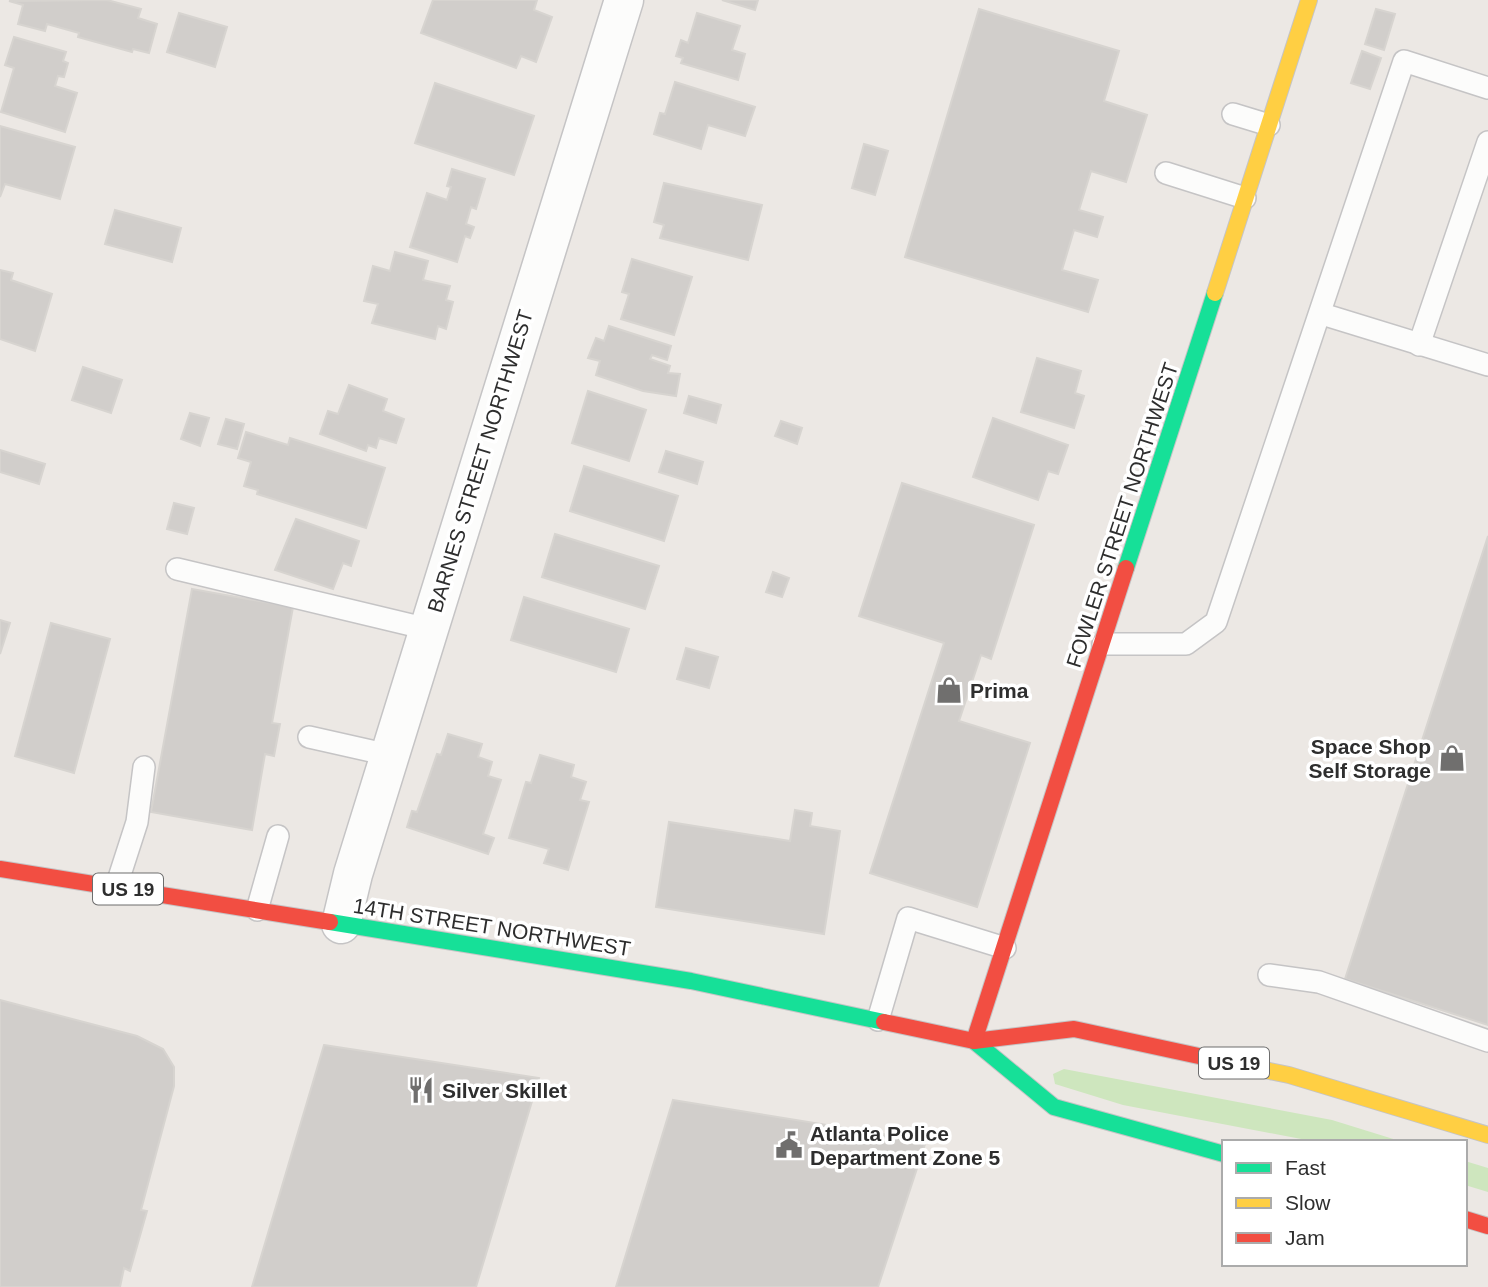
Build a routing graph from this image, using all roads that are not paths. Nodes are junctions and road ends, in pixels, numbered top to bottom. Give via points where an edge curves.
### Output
1 (624, 0) edge
2 (1308, 0) edge
3 (1488, 88) edge
4 (1233, 114) dead end
5 (1269, 125) junction
6 (1488, 142) edge
7 (1166, 173) dead end
8 (1245, 198) junction
9 (1322, 314) junction
10 (1419, 345) junction
11 (1488, 364) edge
12 (177, 569) dead end
13 (428, 629) junction
14 (1103, 643) junction
15 (309, 737) dead end
16 (389, 755) junction
17 (144, 768) dead end
18 (278, 836) dead end
19 (0, 869) edge
20 (116, 887) junction
21 (257, 910) junction
22 (341, 924) junction
23 (1005, 948) junction
24 (1269, 975) dead end
25 (877, 1020) junction
26 (974, 1041) junction
27 (1488, 1041) edge
28 (1488, 1135) edge
29 (1222, 1153) edge
30 (1467, 1220) edge
31 (1488, 1226) edge

1 - 13 street, BARNES STREET NORTHWEST
2 - 5 main road, FOWLER STREET NORTHWEST
3 - 9 lane via 1404,61
4 - 5 lane
5 - 8 main road, FOWLER STREET NORTHWEST
6 - 10 lane
7 - 8 lane
8 - 14 main road, FOWLER STREET NORTHWEST
9 - 10 lane
9 - 14 lane via 1216,622 1186,644
10 - 11 lane
12 - 13 lane
13 - 16 street, BARNES STREET NORTHWEST
14 - 23 main road, FOWLER STREET NORTHWEST
15 - 16 lane
16 - 22 street, BARNES STREET NORTHWEST
17 - 20 lane via 137,822
18 - 21 lane
19 - 20 main road, 14TH STREET NORTHWEST / US 19
20 - 21 main road, 14TH STREET NORTHWEST / US 19
21 - 22 main road, 14TH STREET NORTHWEST / US 19
22 - 25 main road, 14TH STREET NORTHWEST / US 19 via 691,981
23 - 25 lane via 908,918
23 - 26 main road, FOWLER STREET NORTHWEST
24 - 27 lane via 1319,982
25 - 26 main road, 14TH STREET NORTHWEST / US 19
26 - 28 main road, 14TH STREET NORTHWEST / US 19 via 1074,1028 1289,1075
26 - 29 main road, 14TH STREET NORTHWEST / US 19 via 1054,1107
30 - 31 main road

